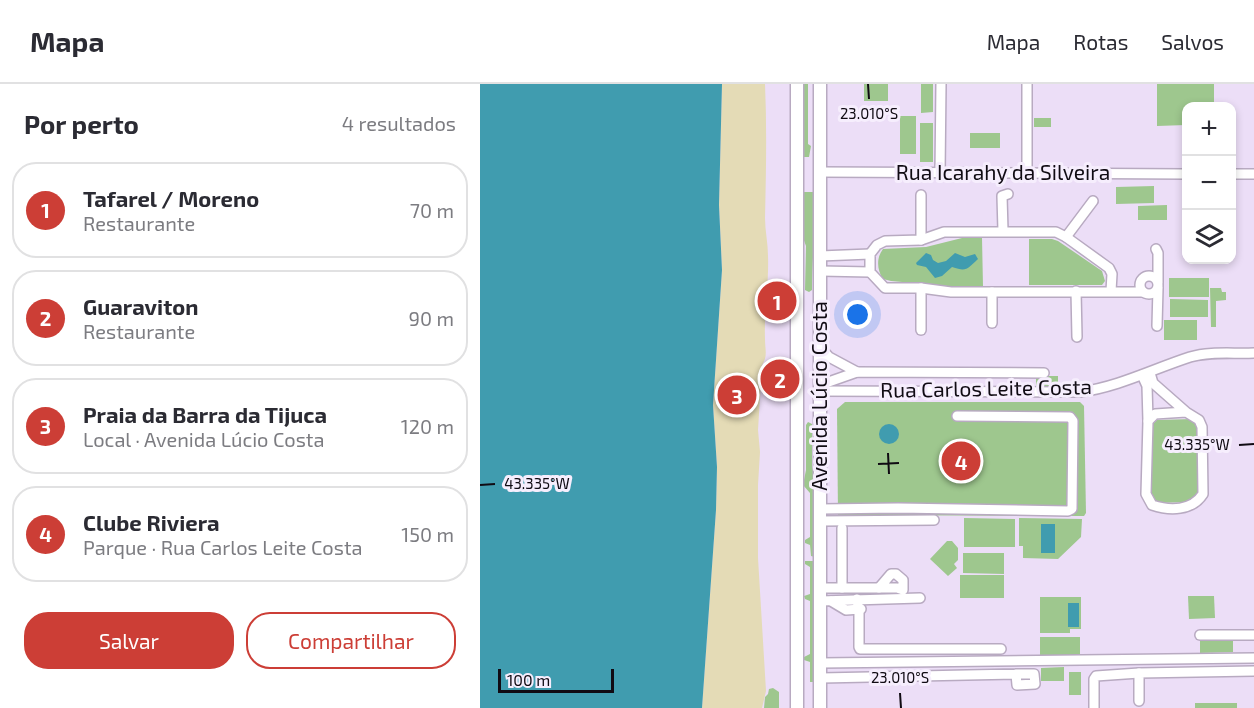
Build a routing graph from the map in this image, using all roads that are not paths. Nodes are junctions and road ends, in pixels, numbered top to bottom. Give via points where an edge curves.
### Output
1 (797, 84) edge
2 (820, 84) edge
3 (940, 84) edge
4 (1027, 84) edge
5 (820, 172) junction
6 (940, 173) junction
7 (1027, 174) junction
8 (1182, 174) edge
9 (1236, 174) edge
10 (1254, 174) edge
11 (1008, 194) dead end
12 (921, 195) dead end
13 (993, 195) dead end
14 (1093, 201) dead end
15 (1000, 231) junction
16 (1066, 237) junction
17 (921, 240) junction
18 (797, 248) junction
19 (1156, 249) dead end
20 (870, 254) junction
21 (820, 256) junction
22 (844, 256) junction
23 (844, 271) junction
24 (870, 272) junction
25 (820, 273) junction
26 (1158, 285) junction
27 (921, 288) junction
28 (1076, 291) junction
29 (1111, 291) junction
30 (994, 292) junction
31 (1143, 292) junction
32 (994, 323) dead end
33 (1157, 326) dead end
34 (921, 330) dead end
35 (1077, 337) dead end
36 (820, 347) junction
37 (1254, 353) edge
38 (857, 372) junction
39 (1044, 374) dead end
40 (1146, 374) junction
41 (820, 388) junction
42 (1186, 412) junction
43 (957, 416) dead end
44 (1148, 421) junction
45 (798, 455) junction
46 (820, 462) junction
47 (821, 515) junction
48 (934, 520) dead end
49 (842, 528) dead end
50 (820, 588) junction
51 (842, 588) junction
52 (879, 588) dead end
53 (920, 598) dead end
54 (826, 601) junction
55 (858, 606) junction
56 (1200, 635) dead end
57 (1254, 635) edge
58 (1001, 649) dead end
59 (1254, 658) edge
60 (821, 663) junction
61 (1254, 671) edge
62 (1016, 674) dead end
63 (1139, 676) junction
64 (1254, 677) edge
65 (821, 678) junction
66 (1139, 701) dead end
67 (797, 708) edge
68 (820, 708) edge
69 (1094, 708) edge

1 - 18 main road, Avenida Lúcio Costa
2 - 5 main road, Avenida Lúcio Costa
3 - 6 street
4 - 7 street
5 - 6 street, Rua Icarahy da Silveira
5 - 21 main road, Avenida Lúcio Costa
6 - 7 street, Rua Icarahy da Silveira
7 - 8 street, Rua Icarahy da Silveira
9 - 10 street
11 - 15 street via 1002,196
12 - 17 street
13 - 15 street via 998,197
14 - 16 street
15 - 16 street via 1048,231
15 - 17 street via 944,232
16 - 29 street via 1111,270
17 - 20 street via 885,241
18 - 25 main road via 805,296 815,293
18 - 45 main road, Avenida Lúcio Costa
19 - 26 street
20 - 22 street
20 - 24 street
21 - 22 street
21 - 25 main road, Avenida Lúcio Costa
22 - 23 street
23 - 24 street
23 - 25 street
24 - 27 street via 885,288
25 - 36 main road, Avenida Lúcio Costa
26 - 31 street via 1152,294
26 - 31 street via 1151,276 1146,277 1140,284
26 - 33 street
27 - 30 street
27 - 34 street
28 - 29 street
28 - 30 street
28 - 35 street
29 - 31 street
30 - 32 street
36 - 38 street via 829,357
36 - 41 main road, Avenida Lúcio Costa
37 - 40 street, Rua Carlos Leite Costa via 1199,355
38 - 39 street
38 - 41 street
40 - 41 street, Rua Carlos Leite Costa via 1080,392
40 - 42 street
40 - 44 street
41 - 46 main road, Avenida Lúcio Costa
42 - 44 street via 1155,414
42 - 44 street via 1199,420 1202,427 1203,494 1188,507 1161,508 1148,501
43 - 47 street via 1070,417 1072,509 898,508
45 - 46 main road via 804,420 811,418
45 - 67 main road, Avenida Lúcio Costa
46 - 47 main road, Avenida Lúcio Costa
47 - 48 street
47 - 50 main road, Avenida Lúcio Costa
49 - 51 street
50 - 51 street
50 - 54 main road, Avenida Lúcio Costa
51 - 52 street
53 - 55 street
54 - 55 street
54 - 60 main road, Avenida Lúcio Costa
55 - 58 street via 860,648
56 - 57 street
59 - 60 street
60 - 65 main road, Avenida Lúcio Costa
61 - 63 street
62 - 65 street
63 - 64 street
63 - 66 street
63 - 69 street via 1096,676
65 - 68 main road, Avenida Lúcio Costa

